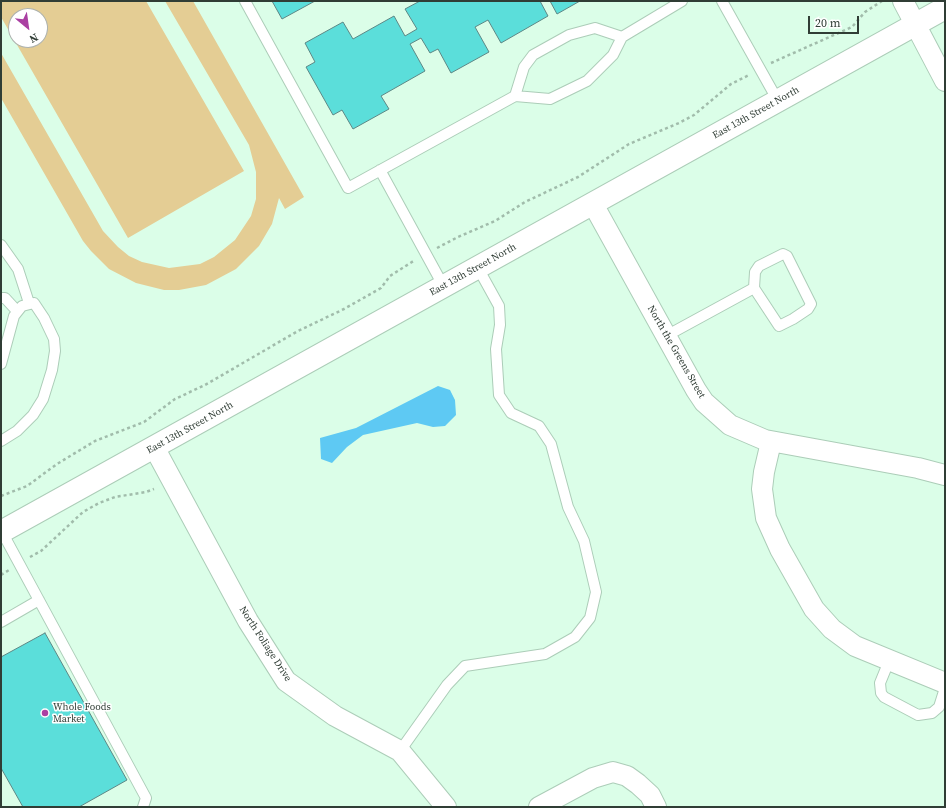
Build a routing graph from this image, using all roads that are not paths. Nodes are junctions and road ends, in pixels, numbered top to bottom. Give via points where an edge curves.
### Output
1 (245, 1) edge
2 (682, 1) edge
3 (722, 1) edge
4 (903, 1) edge
5 (945, 8) edge
6 (916, 24) junction
7 (622, 37) junction
8 (945, 81) edge
9 (515, 96) junction
10 (778, 101) junction
11 (380, 170) junction
12 (593, 204) junction
13 (1, 245) edge
14 (478, 268) junction
15 (444, 287) junction
16 (754, 288) junction
17 (1, 298) edge
18 (29, 303) junction
19 (17, 311) junction
20 (666, 336) junction
21 (1, 364) edge
22 (1, 441) edge
23 (771, 442) junction
24 (154, 448) junction
25 (945, 475) edge
26 (1, 532) edge
27 (39, 600) junction
28 (1, 622) edge
29 (889, 661) junction
30 (945, 683) edge
31 (945, 688) edge
32 (400, 751) junction
33 (143, 807) edge
34 (446, 807) edge
35 (539, 807) edge
36 (656, 807) edge

1 - 11 lane via 348,188
2 - 7 lane
3 - 10 lane
4 - 6 street
5 - 6 main road, East 13th Street North
6 - 8 street
6 - 10 main road, East 13th Street North
7 - 9 lane via 613,55 587,81 550,98
7 - 9 lane via 595,28 568,35 533,55 524,67
9 - 11 lane
10 - 12 main road, East 13th Street North
11 - 15 lane
12 - 14 main road, East 13th Street North
12 - 20 street, North the Greens Street
13 - 18 lane via 18,269
14 - 15 main road, East 13th Street North
14 - 32 lane via 499,306 500,325 496,349 500,395 511,413 539,426 551,444 568,507 584,541 596,592 590,618 575,636 545,654 465,666 447,685
15 - 24 main road, East 13th Street North
16 - 16 lane via 779,326 808,309 810,304 787,256 783,254 759,266 755,272
16 - 20 lane
17 - 19 lane via 5,298
18 - 19 lane
18 - 22 lane via 37,306 51,331 55,351 52,370 43,399 33,415 17,431
19 - 21 lane
20 - 23 street, North the Greens Street via 704,402 730,425
23 - 25 street, North the Greens Street
23 - 29 street via 764,472 763,504 766,518 780,549 823,620 856,646
24 - 26 main road, East 13th Street North
24 - 32 street, North Foliage Drive via 248,622 286,681 335,716
26 - 27 lane
27 - 28 lane
27 - 33 lane via 146,798
29 - 30 street
29 - 31 lane via 880,683 881,693 918,714 932,713 939,707
32 - 34 street, North Foliage Drive
35 - 36 street via 593,778 613,772 627,776 638,784 650,795

